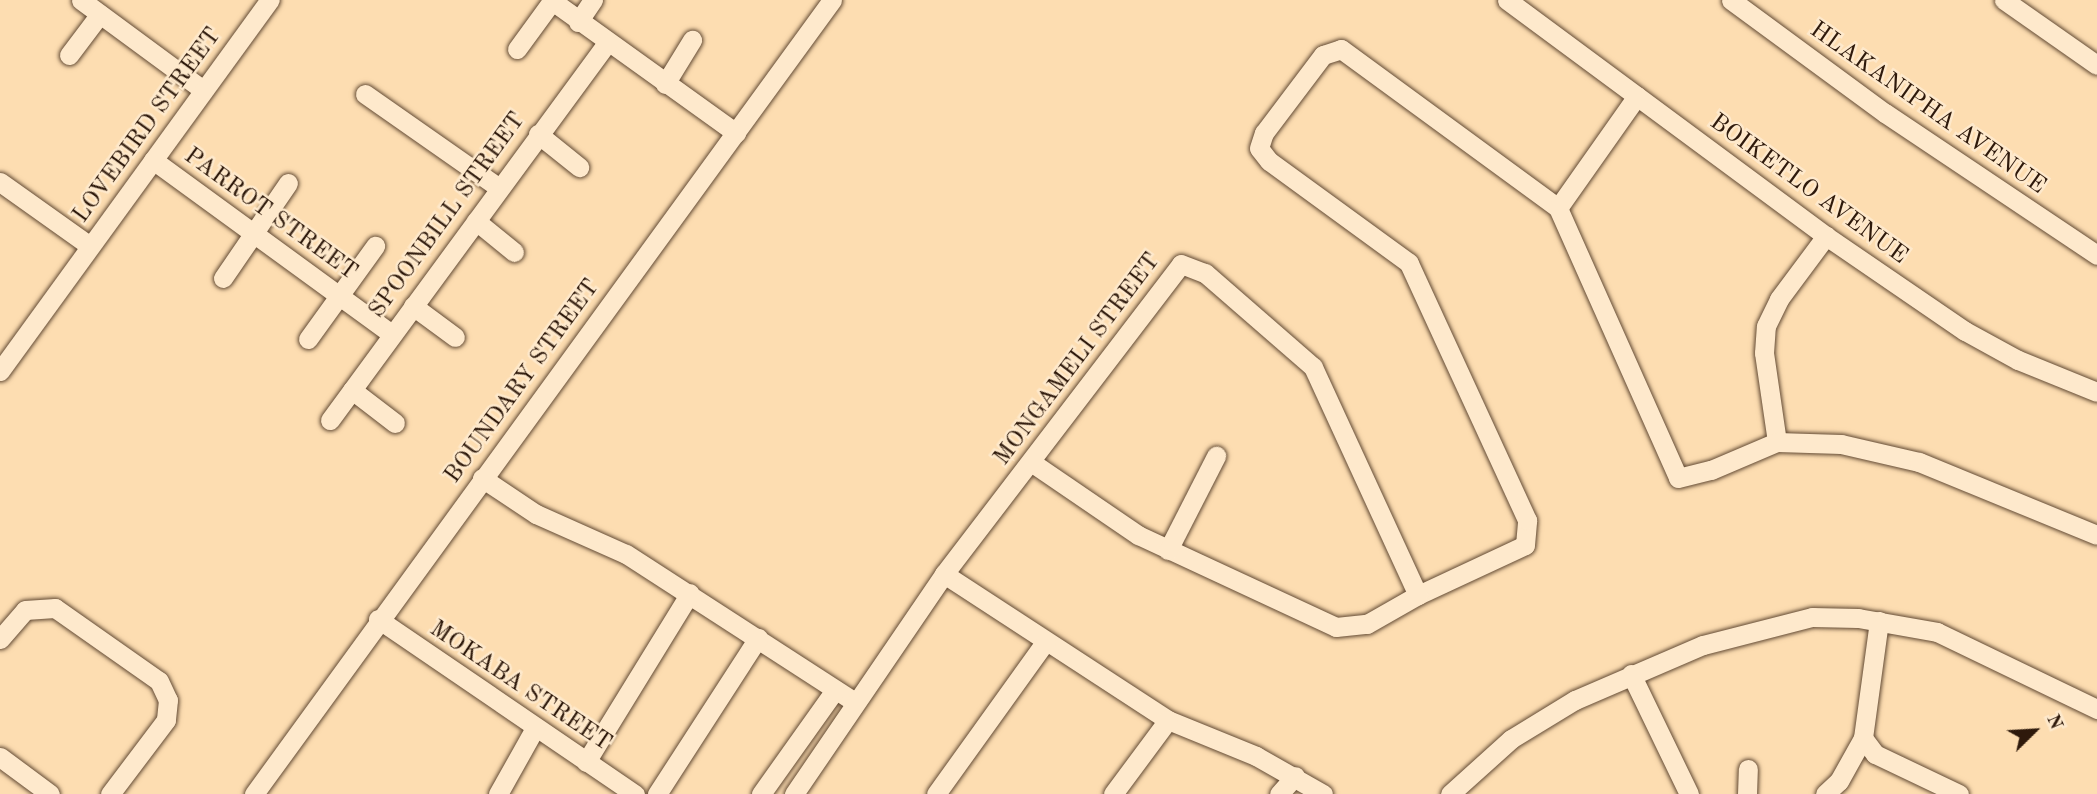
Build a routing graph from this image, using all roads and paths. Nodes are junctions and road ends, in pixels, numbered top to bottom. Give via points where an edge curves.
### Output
1 (81, 0) edge
2 (270, 0) edge
3 (552, 0) edge
4 (593, 0) edge
5 (832, 0) edge
6 (1507, 0) edge
7 (1731, 0) edge
8 (2004, 0) edge
9 (100, 14) junction
10 (578, 22) junction
11 (692, 40) dead end
12 (607, 43) junction
13 (517, 49) dead end
14 (69, 55) dead end
15 (2097, 65) edge
16 (665, 84) junction
17 (203, 90) junction
18 (365, 94) dead end
19 (1637, 96) junction
20 (736, 133) junction
21 (538, 134) junction
22 (153, 160) junction
23 (579, 167) dead end
24 (0, 181) edge
25 (288, 183) dead end
26 (499, 188) junction
27 (1558, 208) junction
28 (476, 221) junction
29 (254, 235) junction
30 (1826, 236) junction
31 (90, 246) junction
32 (375, 246) dead end
33 (514, 252) dead end
34 (2097, 255) edge
35 (223, 278) dead end
36 (339, 296) junction
37 (413, 306) junction
38 (392, 334) junction
39 (455, 337) dead end
40 (308, 339) dead end
41 (0, 371) edge
42 (352, 390) junction
43 (2097, 392) edge
44 (330, 420) dead end
45 (395, 423) dead end
46 (1777, 442) junction
47 (1216, 456) dead end
48 (1031, 462) junction
49 (482, 478) junction
50 (2097, 535) edge
51 (1168, 550) junction
52 (944, 573) junction
53 (690, 593) junction
54 (1418, 594) junction
55 (378, 620) junction
56 (1880, 621) junction
57 (758, 638) junction
58 (0, 639) edge
59 (1046, 641) junction
60 (1631, 674) junction
61 (835, 690) junction
62 (853, 701) junction
63 (2097, 709) edge
64 (1168, 720) junction
65 (535, 728) junction
66 (1863, 738) junction
67 (0, 757) edge
68 (586, 762) junction
69 (1748, 769) dead end
70 (1296, 776) junction
71 (51, 794) edge
72 (110, 794) edge
73 (254, 794) edge
74 (498, 794) edge
75 (635, 794) edge
76 (657, 794) edge
77 (761, 794) edge
78 (794, 794) edge
79 (936, 794) edge
80 (1113, 794) edge
81 (1279, 794) edge
82 (1323, 794) edge
83 (1450, 794) edge
84 (1689, 794) edge
85 (1747, 794) edge
86 (1825, 794) edge
87 (1959, 794) edge

1 - 9 street
2 - 17 street, LOVEBIRD STREET
3 - 10 street
3 - 13 street
4 - 10 street
5 - 20 street, BOUNDARY STREET
6 - 19 street, BOIKETLO AVENUE
7 - 34 street, HLAKANIPHA AVENUE via 1847,87
8 - 15 street
9 - 14 street
9 - 17 street
10 - 12 street
11 - 16 street
12 - 16 street
12 - 21 street, SPOONBILL STREET
16 - 20 street
17 - 22 street, LOVEBIRD STREET
18 - 26 street
19 - 27 street
19 - 30 street, BOIKETLO AVENUE
20 - 49 street, BOUNDARY STREET
21 - 23 street
21 - 26 street, SPOONBILL STREET
22 - 29 street, PARROT STREET
22 - 31 street, LOVEBIRD STREET
24 - 31 street
25 - 29 street
26 - 28 street, SPOONBILL STREET
27 - 46 street via 1675,475 1690,478
27 - 54 street via 1341,49 1323,55 1259,141 1269,161 1409,263 1527,520 1525,545
28 - 33 street
28 - 37 street, SPOONBILL STREET
29 - 35 street
29 - 36 street, PARROT STREET
30 - 43 street, BOIKETLO AVENUE via 1976,339
30 - 46 street via 1779,299 1766,326 1764,353
31 - 41 street, LOVEBIRD STREET
32 - 36 street
36 - 38 street, PARROT STREET
36 - 40 street
37 - 38 street, SPOONBILL STREET
37 - 39 street
38 - 42 street, SPOONBILL STREET
42 - 44 street, SPOONBILL STREET
42 - 45 street
46 - 50 street via 1841,444 1919,463
47 - 51 street
48 - 51 street via 1112,520
48 - 52 street, MONGAMELI STREET
48 - 54 street, MONGAMELI STREET via 1172,270 1181,264 1193,265 1312,367
49 - 53 street via 536,514 626,554
49 - 55 street, BOUNDARY STREET
51 - 54 street via 1336,627 1359,627
52 - 59 street
52 - 62 street, MONGAMELI STREET
53 - 57 street
53 - 68 street
55 - 65 street, MOKABA STREET
55 - 73 street, BOUNDARY STREET
56 - 60 street via 1835,616 1783,621 1703,645
56 - 63 street via 1956,639
56 - 66 street
57 - 61 street
57 - 76 street
58 - 72 street via 25,610 55,608 159,681 168,700 166,720
59 - 64 street
59 - 79 street
60 - 83 street via 1531,725
60 - 84 street
61 - 62 street
61 - 77 street
62 - 78 street, MONGAMELI STREET
64 - 70 street
64 - 80 street
65 - 68 street, MOKABA STREET
65 - 74 street
66 - 86 street via 1839,781
66 - 87 street via 1875,754
67 - 71 street
68 - 75 street, MOKABA STREET
69 - 85 street
70 - 81 street
70 - 82 street

